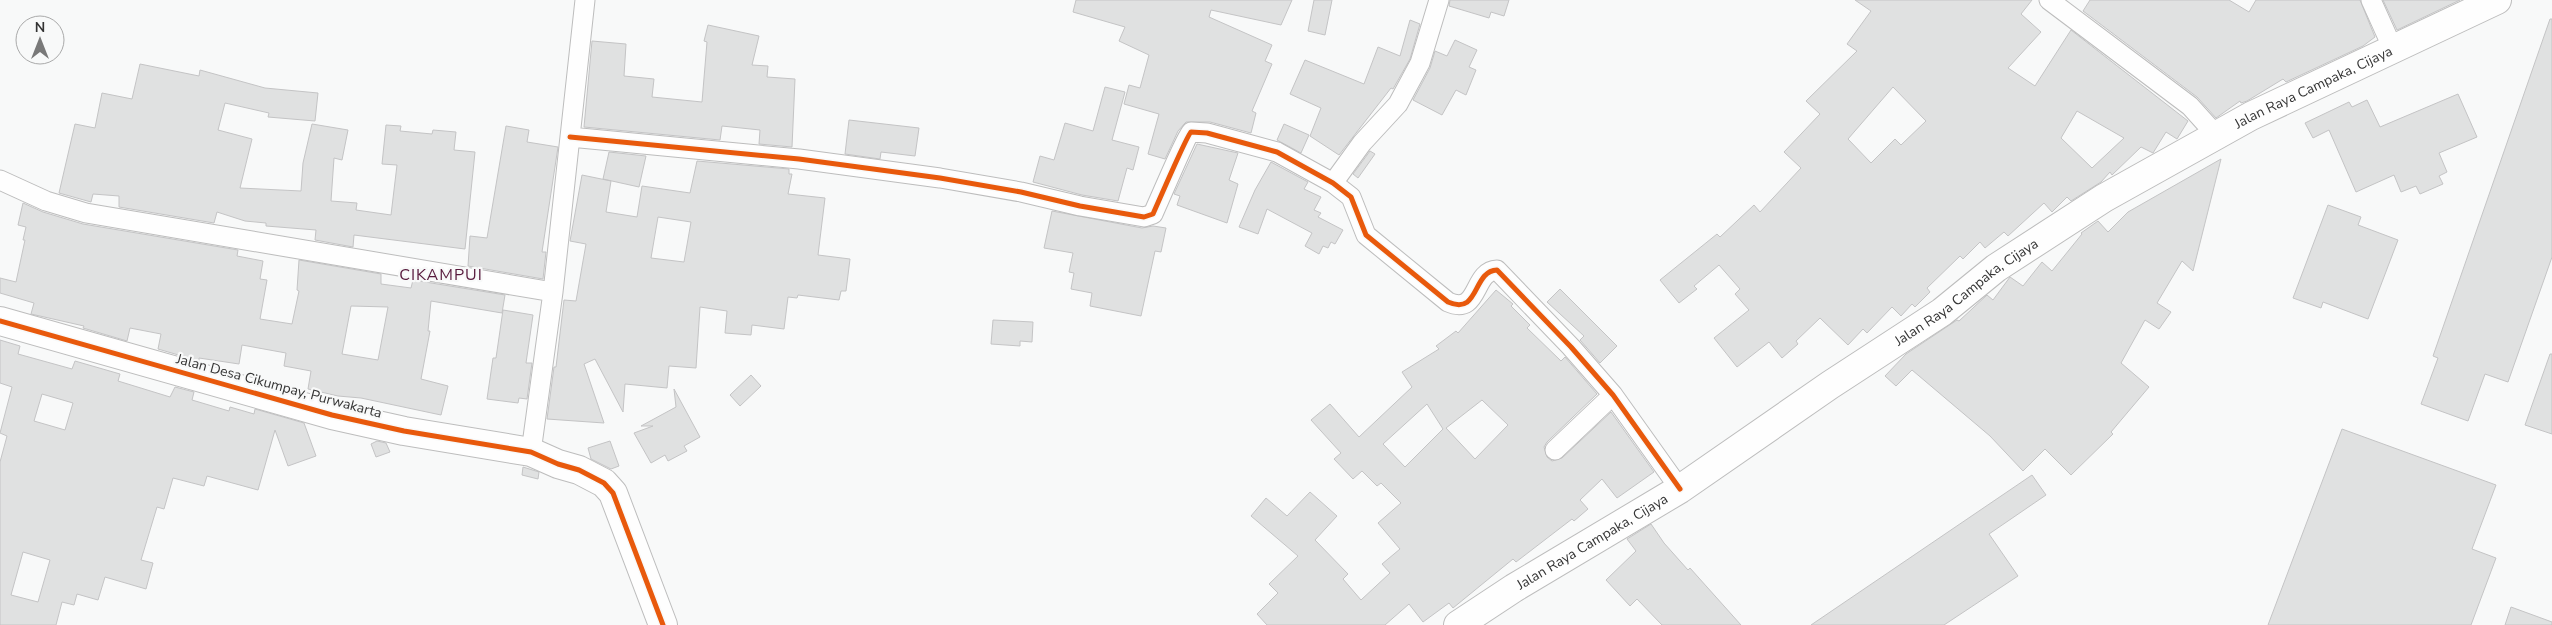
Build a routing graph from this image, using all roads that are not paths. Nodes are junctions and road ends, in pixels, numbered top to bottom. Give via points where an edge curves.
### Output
1 (585, 0) edge
2 (1438, 0) edge
3 (2049, 0) edge
4 (2371, 0) edge
5 (2497, 0) edge
6 (2393, 49) junction
7 (2217, 136) junction
8 (570, 137) junction
9 (0, 180) edge
10 (1334, 182) junction
11 (553, 292) junction
12 (0, 321) edge
13 (1613, 395) junction
14 (1555, 450) dead end
15 (531, 452) junction
16 (1680, 488) junction
17 (663, 625) edge
18 (1458, 625) edge

1 - 8 street
2 - 10 street via 1420,62 1398,104 1362,143
3 - 7 street via 2190,106
4 - 6 street
5 - 6 main road, Jalan Raya Campaka, Cijaya
6 - 7 main road, Jalan Raya Campaka, Cijaya via 2251,116
7 - 16 main road, Jalan Raya Campaka, Cijaya via 2120,188 1996,268 1942,312
8 - 10 street via 789,158 940,178 1144,218 1153,214 1191,132 1207,133 1277,152
8 - 11 street
9 - 11 street via 46,201 86,213
10 - 13 street via 1351,197 1366,235 1448,302 1461,306 1466,304 1485,276 1491,270 1497,270 1571,346
11 - 15 street
12 - 15 main road, Jalan Desa Cikumpay, Purwakarta via 332,415 404,431
13 - 14 street
13 - 16 street
15 - 17 main road, Jalan Desa Cikumpay, Purwakarta via 578,470 604,483 614,493
16 - 18 main road, Jalan Raya Campaka, Cijaya

